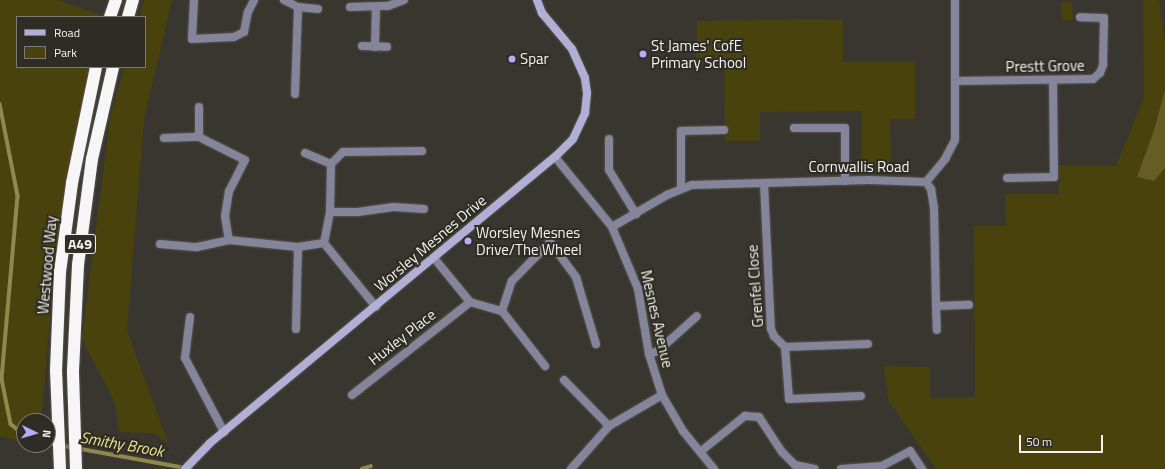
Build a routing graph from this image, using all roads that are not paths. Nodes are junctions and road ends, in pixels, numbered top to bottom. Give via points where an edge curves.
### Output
1 (116, 0) edge
2 (133, 0) edge
3 (194, 0) edge
4 (254, 0) edge
5 (284, 0) edge
6 (404, 0) edge
7 (537, 0) edge
8 (955, 0) edge
9 (350, 6) dead end
10 (298, 7) junction
11 (376, 7) junction
12 (318, 9) dead end
13 (110, 16) edge
14 (128, 16) edge
15 (1080, 18) dead end
16 (362, 46) dead end
17 (375, 46) junction
18 (387, 47) dead end
19 (96, 68) edge
20 (113, 68) edge
21 (956, 81) junction
22 (1053, 81) junction
23 (294, 94) dead end
24 (199, 107) dead end
25 (794, 128) dead end
26 (724, 130) dead end
27 (199, 137) junction
28 (164, 138) dead end
29 (609, 139) dead end
30 (422, 151) dead end
31 (305, 153) dead end
32 (555, 157) junction
33 (331, 164) junction
34 (1007, 178) dead end
35 (845, 181) junction
36 (764, 182) junction
37 (926, 182) junction
38 (681, 188) junction
39 (424, 209) dead end
40 (330, 212) junction
41 (636, 214) junction
42 (612, 227) junction
43 (229, 240) junction
44 (324, 243) junction
45 (160, 244) dead end
46 (298, 247) junction
47 (434, 258) junction
48 (470, 302) junction
49 (969, 305) dead end
50 (936, 306) junction
51 (376, 307) junction
52 (502, 311) junction
53 (697, 316) dead end
54 (190, 318) dead end
55 (296, 330) dead end
56 (936, 330) dead end
57 (596, 344) dead end
58 (868, 344) dead end
59 (785, 347) junction
60 (649, 354) junction
61 (545, 366) dead end
62 (564, 380) dead end
63 (352, 395) dead end
64 (662, 395) junction
65 (861, 396) dead end
66 (609, 426) junction
67 (224, 432) junction
68 (700, 452) junction
69 (59, 466) edge
70 (188, 466) edge
71 (76, 467) edge
72 (571, 469) edge
73 (714, 469) edge
74 (815, 469) edge
75 (841, 469) edge
76 (922, 469) edge

1 - 13 highway
2 - 14 highway
3 - 4 street via 192,39 234,37 244,32 248,12
5 - 10 street
6 - 11 street
7 - 32 street, Worsley Mesnes Drive via 542,13 579,61 587,85 587,101 581,125 573,139
8 - 21 street, Cornwallis Road
9 - 11 street
10 - 12 street
10 - 23 street
11 - 17 street
15 - 22 street, Prestt Grove via 1104,18 1102,70 1097,77 1088,81
16 - 17 street
17 - 18 street
19 - 69 highway, Westwood Way / A49 via 74,168 61,264 56,371
20 - 71 highway, Westwood Way / A49 via 94,152 78,265 72,371
21 - 22 street, Prestt Grove
21 - 37 street, Cornwallis Road via 955,140 945,159
22 - 34 street via 1054,177
24 - 27 street
25 - 35 street via 845,128
26 - 38 street via 681,131
27 - 28 street
27 - 43 street via 245,160 229,191 225,216
29 - 41 street via 609,170
30 - 33 street via 343,152
31 - 33 street
32 - 42 street, Mesnes Avenue
32 - 47 street, Worsley Mesnes Drive
33 - 40 street
35 - 36 street, Cornwallis Road
35 - 37 street, Cornwallis Road
36 - 38 street, Cornwallis Road via 720,182
36 - 59 street, Grenfel Close via 771,329 779,344
37 - 50 street via 931,189 934,208
38 - 41 street, Cornwallis Road
39 - 40 street via 394,207 358,212
40 - 44 street
41 - 42 street, Cornwallis Road
42 - 60 street, Mesnes Avenue via 638,289
43 - 45 street via 197,247
43 - 46 street
44 - 46 street
44 - 51 street
46 - 55 street
47 - 48 street
47 - 51 street, Worsley Mesnes Drive
48 - 52 street
48 - 63 street, Huxley Place
49 - 50 street
50 - 56 street
51 - 67 street, Worsley Mesnes Drive
52 - 57 street via 512,281 550,242 576,276
52 - 61 street
53 - 60 street via 658,351
54 - 67 street via 185,358
58 - 59 street
59 - 65 street via 788,399
60 - 64 street, Mesnes Avenue
62 - 66 street
64 - 66 street
64 - 68 street, Mesnes Avenue via 683,431
66 - 72 street
67 - 70 street, Worsley Mesnes Drive
68 - 73 street, Mesnes Avenue
68 - 74 street via 745,416 759,417 782,452 795,465
75 - 76 street via 882,466 910,451

